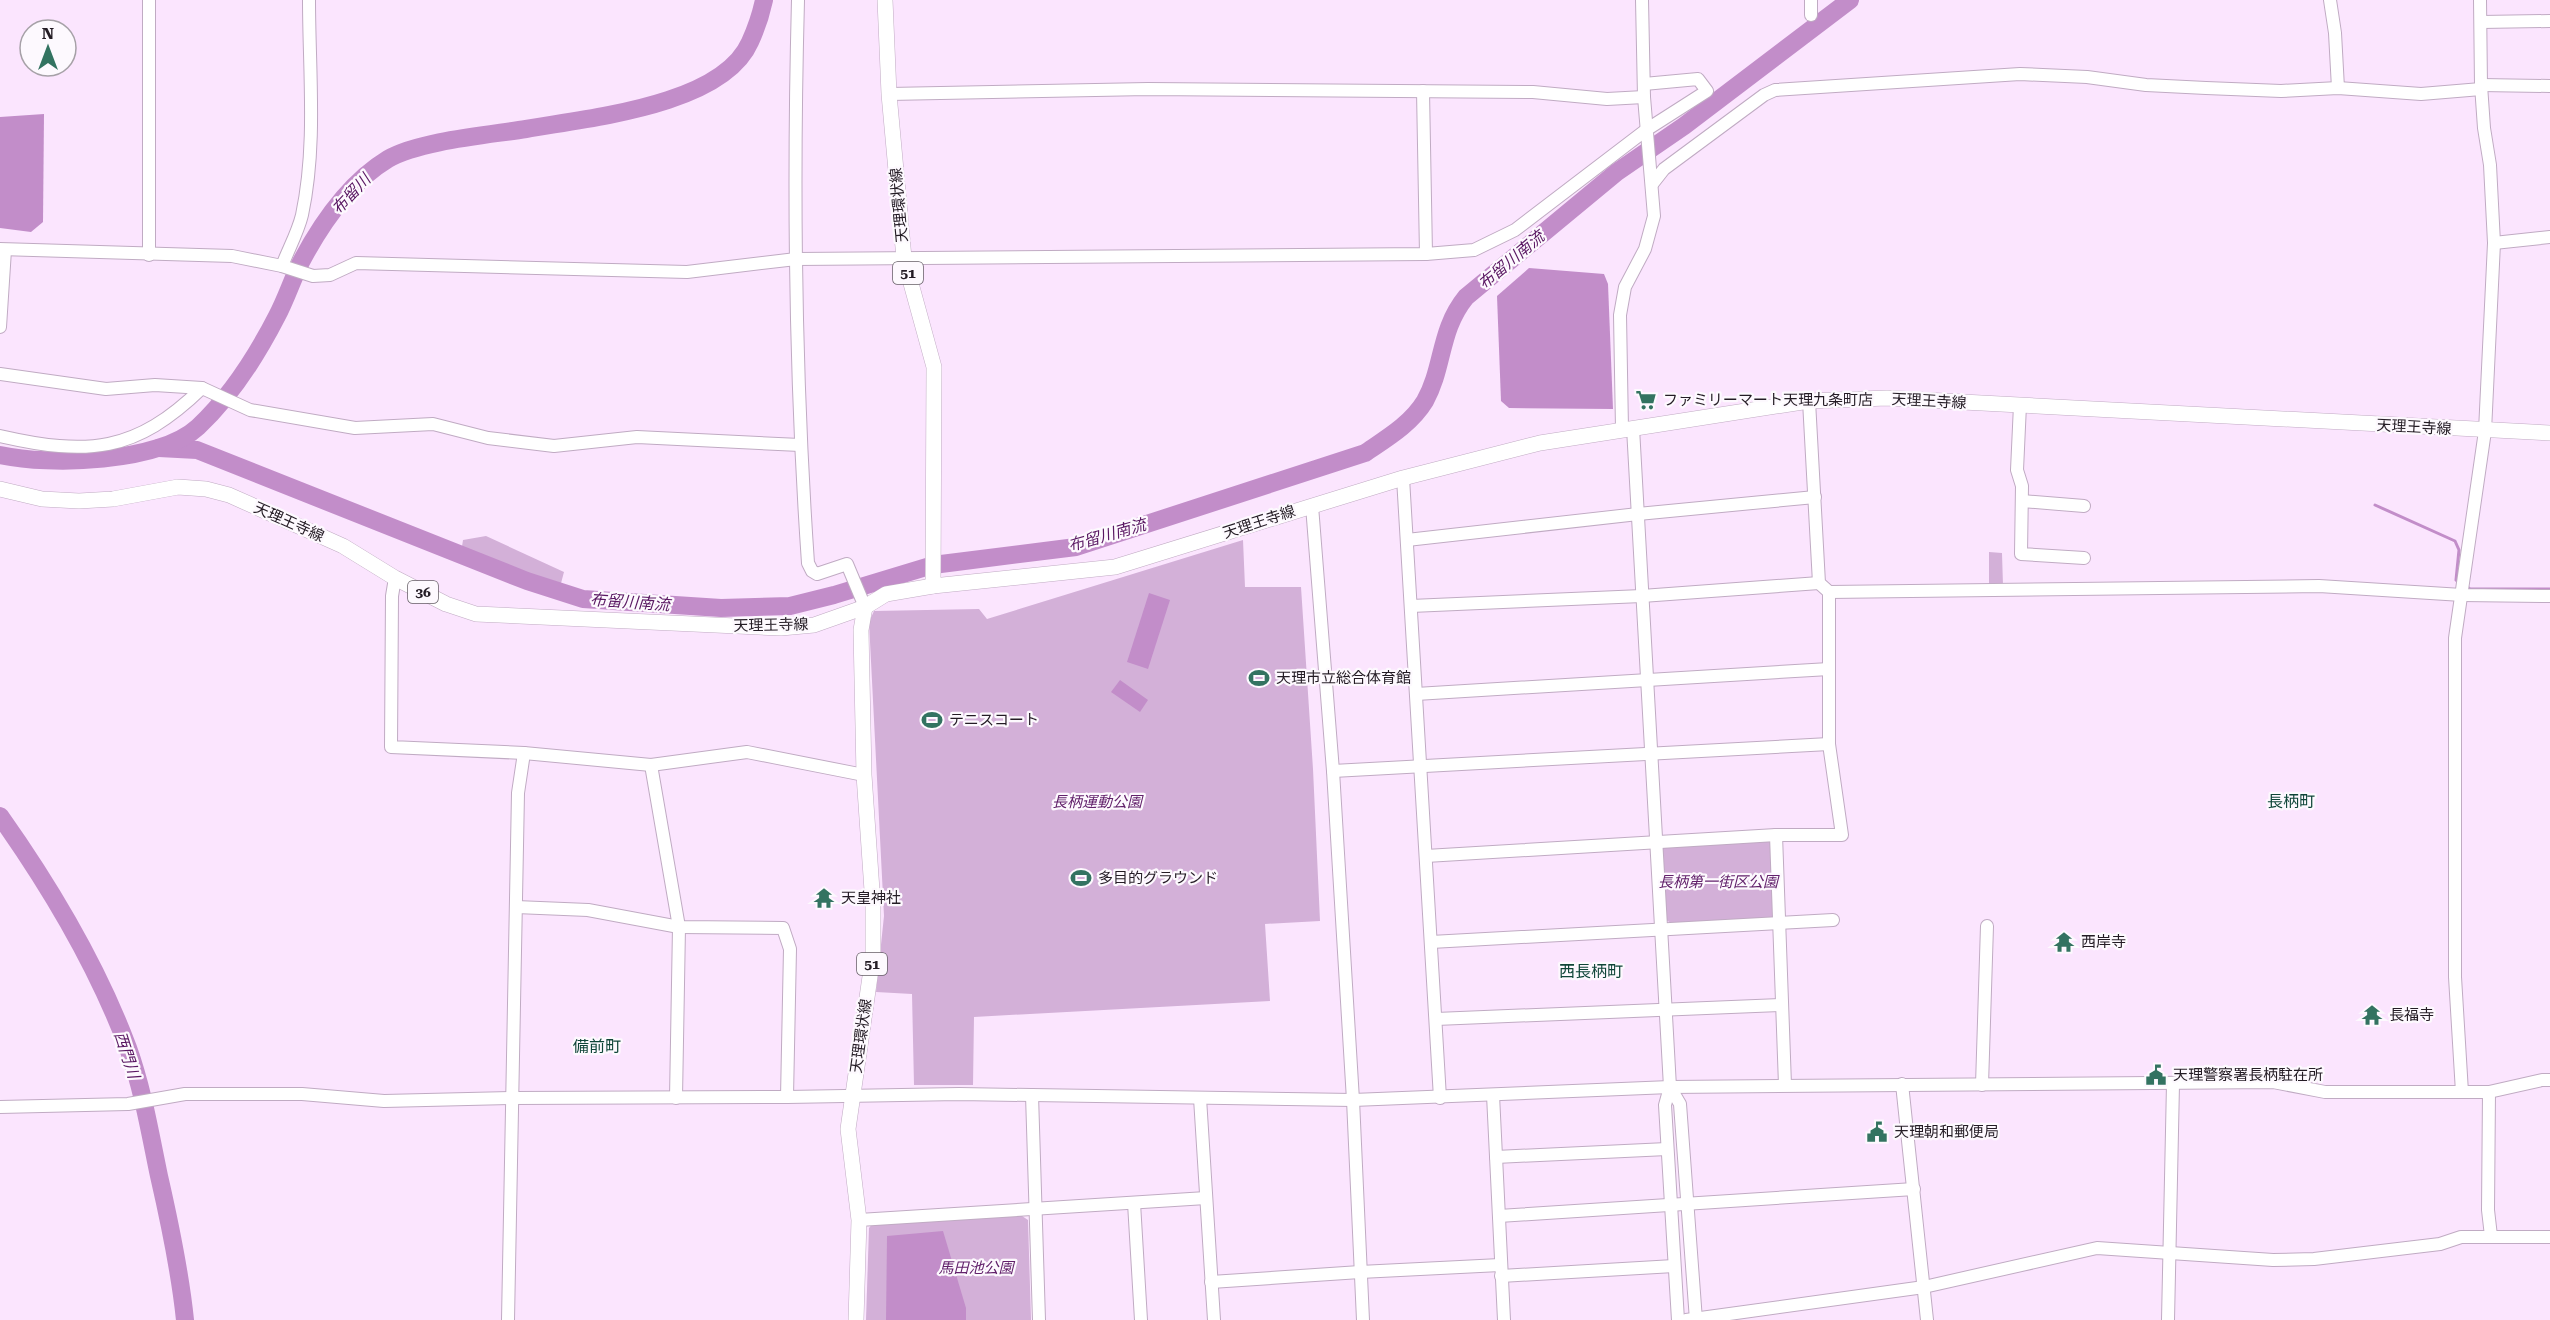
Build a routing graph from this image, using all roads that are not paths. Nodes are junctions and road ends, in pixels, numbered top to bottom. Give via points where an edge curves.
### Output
1 (149, 0) edge
2 (309, 0) edge
3 (798, 0) edge
4 (885, 0) edge
5 (1642, 0) edge
6 (1811, 0) edge
7 (2330, 0) edge
8 (2480, 0) edge
9 (1811, 15) dead end
10 (2550, 21) edge
11 (2481, 22) junction
12 (1644, 84) junction
13 (2550, 86) edge
14 (2481, 87) junction
15 (2338, 88) junction
16 (1423, 91) junction
17 (890, 94) junction
18 (1644, 97) junction
19 (1646, 134) junction
20 (1652, 179) junction
21 (2550, 237) edge
22 (2494, 243) junction
23 (2, 250) edge
24 (1426, 254) junction
25 (149, 255) junction
26 (904, 258) junction
27 (796, 259) junction
28 (285, 267) junction
29 (0, 327) edge
30 (0, 374) edge
31 (204, 388) junction
32 (1809, 401) junction
33 (2020, 405) junction
34 (1628, 429) junction
35 (2486, 431) junction
36 (2550, 432) edge
37 (0, 436) edge
38 (800, 445) junction
39 (1403, 478) junction
40 (0, 489) edge
41 (1815, 497) junction
42 (2022, 501) junction
43 (1312, 506) junction
44 (2084, 506) dead end
45 (1638, 514) junction
46 (1407, 540) junction
47 (2084, 558) dead end
48 (395, 578) junction
49 (933, 583) junction
50 (1824, 587) junction
51 (2462, 595) junction
52 (1642, 596) junction
53 (2550, 596) edge
54 (863, 603) junction
55 (1411, 606) junction
56 (1828, 669) junction
57 (1647, 680) junction
58 (1416, 694) junction
59 (1829, 744) junction
60 (524, 753) junction
61 (1650, 754) junction
62 (651, 765) junction
63 (1420, 766) junction
64 (1333, 771) junction
65 (864, 775) junction
66 (1776, 835) junction
67 (1658, 842) junction
68 (1426, 856) junction
69 (516, 907) junction
70 (1833, 920) dead end
71 (1779, 924) junction
72 (1988, 926) dead end
73 (679, 927) junction
74 (1663, 931) junction
75 (1431, 942) junction
76 (1781, 1005) junction
77 (1665, 1009) junction
78 (1436, 1019) junction
79 (2550, 1080) edge
80 (1902, 1084) junction
81 (2173, 1084) junction
82 (1785, 1085) junction
83 (1982, 1085) junction
84 (1670, 1087) junction
85 (2462, 1092) junction
86 (2489, 1092) junction
87 (852, 1095) junction
88 (1032, 1095) junction
89 (1493, 1095) junction
90 (787, 1097) junction
91 (514, 1098) junction
92 (676, 1098) junction
93 (1200, 1098) junction
94 (1440, 1098) junction
95 (1353, 1100) junction
96 (0, 1107) edge
97 (1667, 1149) junction
98 (1496, 1157) junction
99 (1914, 1189) junction
100 (1206, 1198) junction
101 (1134, 1203) junction
102 (1686, 1205) junction
103 (1670, 1206) junction
104 (1036, 1209) junction
105 (1498, 1216) junction
106 (859, 1220) junction
107 (2491, 1236) junction
108 (2550, 1237) edge
109 (2168, 1254) junction
110 (1674, 1266) junction
111 (1501, 1271) junction
112 (1360, 1272) junction
113 (1211, 1282) junction
114 (1924, 1287) junction
115 (508, 1320) edge
116 (856, 1320) edge
117 (1039, 1320) edge
118 (1141, 1320) edge
119 (1214, 1320) edge
120 (1363, 1320) edge
121 (1504, 1320) edge
122 (1678, 1320) edge
123 (1693, 1320) edge
124 (1927, 1320) edge
125 (2168, 1320) edge

1 - 25 street
2 - 28 street via 307,189
3 - 27 street
4 - 17 main road, 天理環状線 / 51
5 - 12 street
6 - 9 street
7 - 15 street
8 - 11 street
10 - 11 street
11 - 14 street
12 - 18 street
12 - 19 street via 1698,79 1707,91
13 - 14 street
14 - 15 street via 2421,94
14 - 22 street
15 - 20 street via 2206,88 2020,74 1775,90 1764,94
16 - 17 street via 1148,89
16 - 18 street via 1533,92 1607,99
16 - 24 street
17 - 26 main road, 天理環状線 / 51
18 - 19 street
19 - 20 street
19 - 24 street via 1515,230 1474,250
20 - 34 street via 1654,216 1645,249 1625,287 1620,315
21 - 22 street
22 - 35 street
23 - 25 street
23 - 29 street
24 - 26 street
25 - 28 street via 232,256
26 - 27 street
26 - 49 main road, 天理環状線 / 51 via 934,367
27 - 28 street via 687,272 356,263 330,275 313,276
27 - 38 street
30 - 31 street via 106,389 155,385
31 - 37 street via 178,411 134,439 80,449
31 - 38 street via 250,410 356,428 434,424 488,438 554,446 637,436
32 - 33 main road, 天理王寺線 / 36 via 1887,398
32 - 34 main road, 天理王寺線 / 36
32 - 41 street
33 - 35 main road, 天理王寺線 / 36
33 - 42 street via 2017,470
34 - 39 main road, 天理王寺線 / 36 via 1540,443
34 - 45 street
35 - 36 main road, 天理王寺線 / 36
35 - 51 street
38 - 54 street via 809,568 816,574 847,564
39 - 43 main road, 天理王寺線 / 36
39 - 46 street
40 - 48 main road, 天理王寺線 / 36 via 42,499 79,501 178,487 206,489 229,495 343,546
41 - 45 street
41 - 50 street
42 - 44 street
42 - 47 street via 2021,554
43 - 49 main road, 天理王寺線 / 36 via 1115,567
43 - 64 street
45 - 46 street
45 - 52 street
46 - 55 street
48 - 54 main road, 天理王寺線 / 36 via 446,604 476,614 520,618 781,628 814,625
48 - 60 street via 391,747
49 - 54 main road, 天理王寺線 / 36
50 - 51 street via 2319,586
50 - 52 street
50 - 56 street
51 - 53 street
51 - 85 street via 2455,638 2455,977
52 - 55 street
52 - 57 street
54 - 65 main road, 天理環状線 / 51
55 - 58 street
56 - 57 street
56 - 59 street
57 - 58 street
57 - 61 street
58 - 63 street
59 - 61 street
59 - 66 street via 1842,835
60 - 62 street
60 - 69 street via 518,793
61 - 63 street
61 - 67 street
62 - 65 street via 747,752
62 - 73 street
63 - 64 street
63 - 68 street
64 - 95 street
65 - 87 main road, 天理環状線 / 51 via 873,956
66 - 67 street
66 - 71 street
67 - 68 street
67 - 74 street
68 - 75 street
69 - 73 street via 588,910
69 - 91 street
70 - 71 street
71 - 74 street
71 - 76 street
72 - 83 street
73 - 90 street via 783,928 790,949
73 - 92 street
74 - 75 street
74 - 77 street
75 - 78 street
76 - 77 street
76 - 82 street
77 - 78 street
77 - 84 street
78 - 94 street
79 - 86 street
80 - 82 street
80 - 83 street
80 - 99 street
81 - 83 street
81 - 85 street via 2273,1082 2325,1092
81 - 109 street
82 - 84 street
84 - 89 street
84 - 97 street via 1665,1105
84 - 102 street via 1680,1104
85 - 86 street
86 - 107 street
87 - 88 street
87 - 90 street
87 - 106 main road, 天理環状線 / 51 via 848,1129
88 - 93 street
88 - 104 street
89 - 94 street
89 - 98 street
90 - 92 street
91 - 92 street
91 - 96 street via 384,1101 302,1094 167,1095 128,1104
91 - 115 street
93 - 95 street
93 - 100 street
94 - 95 street
95 - 112 street
97 - 98 street
97 - 103 street
98 - 105 street
99 - 102 street
99 - 114 street
100 - 101 street
100 - 113 street
101 - 104 street
101 - 118 street
102 - 103 street
102 - 123 street
103 - 105 street
103 - 110 street
104 - 106 street
104 - 117 street
105 - 111 street
106 - 116 main road, 天理環状線 / 51
107 - 108 street
107 - 109 street via 2314,1259
109 - 114 street via 2097,1248
109 - 125 street
110 - 111 street
110 - 122 street
111 - 112 street
111 - 121 street
112 - 113 street
112 - 120 street
113 - 119 street
114 - 123 street
114 - 124 street

